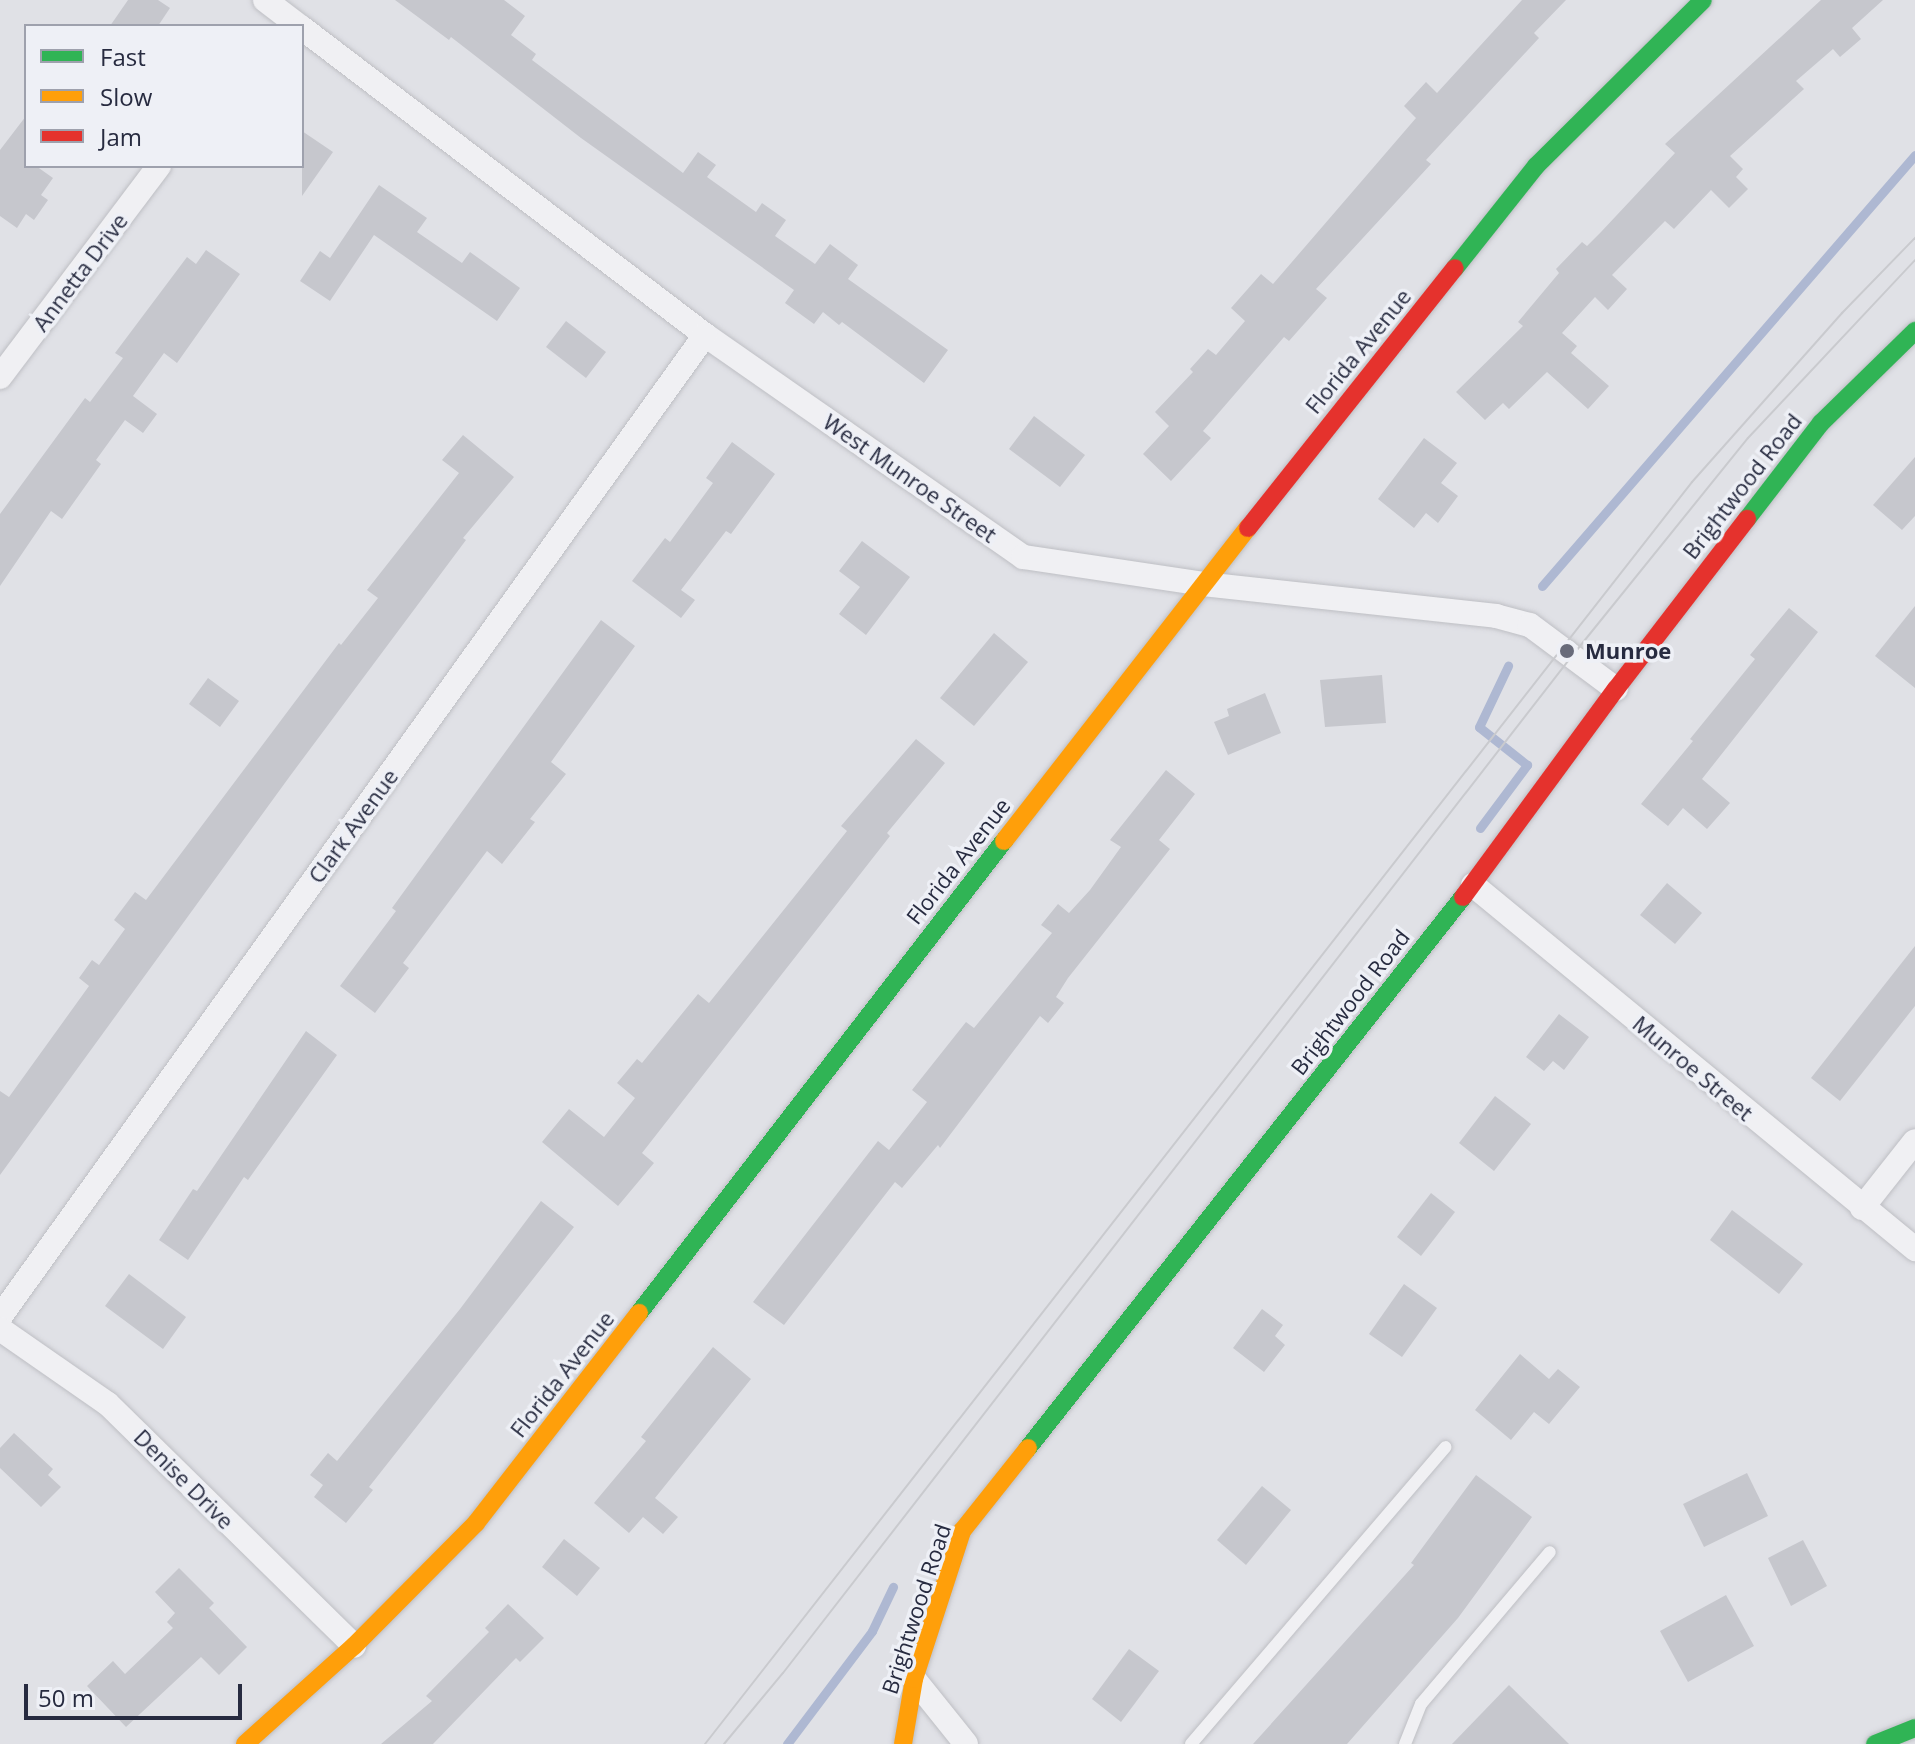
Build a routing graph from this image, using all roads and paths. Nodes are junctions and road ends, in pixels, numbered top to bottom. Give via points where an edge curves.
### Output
1 (1703, 0) edge
2 (269, 12) edge
3 (294, 24) edge
4 (304, 30) edge
5 (157, 168) edge
6 (1915, 331) edge
7 (705, 335) junction
8 (0, 377) edge
9 (1203, 584) junction
10 (1616, 689) junction
11 (1473, 885) junction
12 (1915, 1141) edge
13 (1862, 1208) junction
14 (1915, 1249) edge
15 (0, 1317) edge
16 (0, 1329) edge
17 (1446, 1447) dead end
18 (1550, 1552) dead end
19 (354, 1646) junction
20 (914, 1679) junction
21 (1915, 1728) edge
22 (245, 1744) edge
23 (903, 1744) edge
24 (966, 1744) edge
25 (1191, 1744) edge
26 (1405, 1744) edge
27 (1875, 1744) edge

1 - 9 street, Florida Avenue via 1536,166
2 - 3 street, West Munroe Street
4 - 7 street, West Munroe Street
5 - 8 street, Annetta Drive
6 - 10 street, Brightwood Road via 1821,423
7 - 9 street, West Munroe Street via 1023,557
7 - 15 street, Clark Avenue
9 - 10 street, West Munroe Street via 1496,616 1530,625
9 - 19 street, Florida Avenue via 476,1523
10 - 11 street, Brightwood Road
11 - 13 street, Munroe Street
11 - 20 street, Brightwood Road via 962,1531
12 - 13 street
13 - 14 street, Munroe Street
16 - 19 street, Denise Drive via 108,1404
17 - 25 lane
18 - 26 lane via 1421,1704
19 - 22 street, Florida Avenue
20 - 23 street, Brightwood Road
20 - 24 street
21 - 27 street

